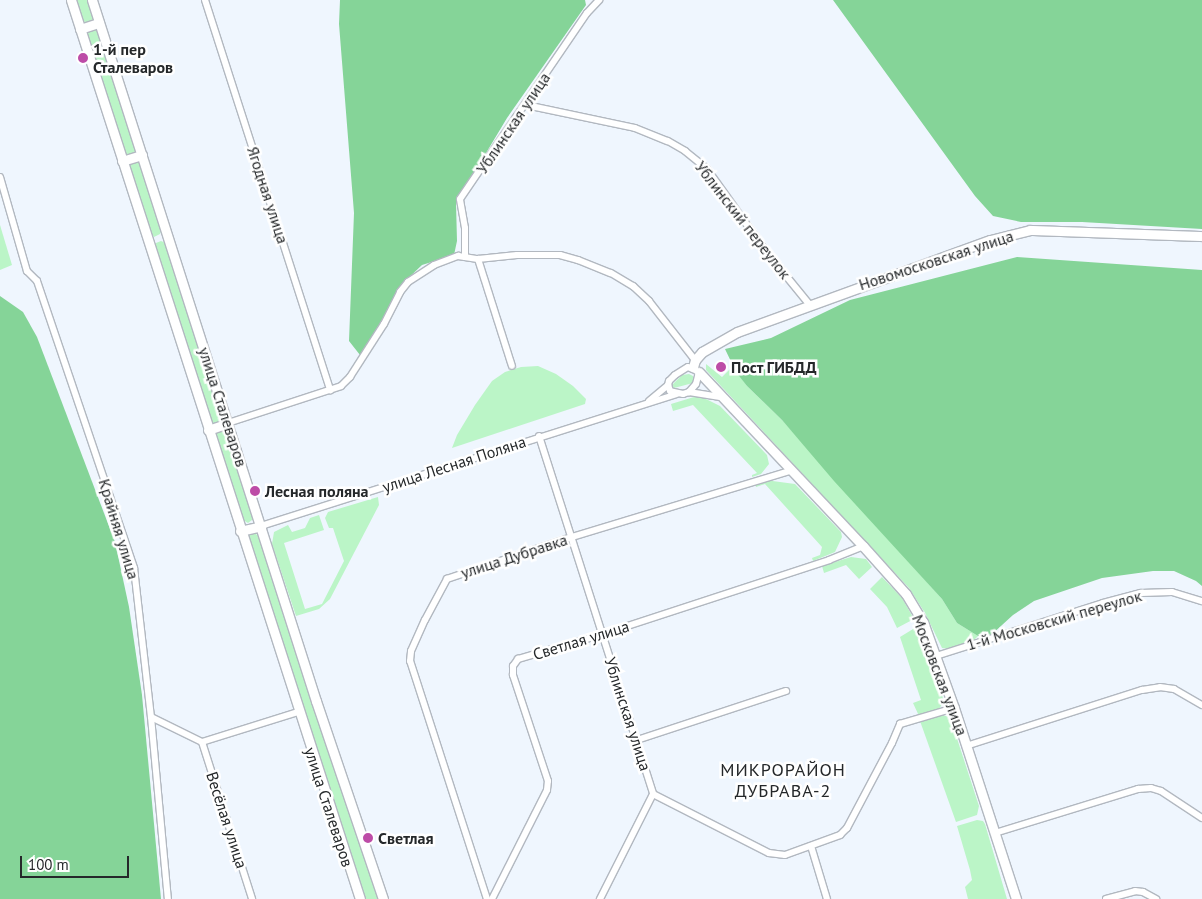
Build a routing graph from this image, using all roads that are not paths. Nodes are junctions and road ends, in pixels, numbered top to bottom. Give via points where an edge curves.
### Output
1 (71, 0) edge
2 (92, 0) edge
3 (206, 0) edge
4 (599, 0) edge
5 (100, 22) junction
6 (80, 29) junction
7 (526, 105) junction
8 (142, 155) junction
9 (122, 161) junction
10 (0, 177) edge
11 (1202, 236) edge
12 (465, 257) junction
13 (478, 259) junction
14 (810, 304) junction
15 (512, 366) dead end
16 (696, 366) junction
17 (668, 385) junction
18 (330, 390) junction
19 (689, 392) junction
20 (677, 394) junction
21 (724, 397) junction
22 (648, 402) junction
23 (228, 423) junction
24 (208, 430) junction
25 (539, 436) junction
26 (792, 470) junction
27 (261, 526) junction
28 (240, 531) junction
29 (572, 537) junction
30 (863, 546) junction
31 (1202, 601) edge
32 (603, 634) junction
33 (936, 656) junction
34 (786, 691) dead end
35 (1202, 705) edge
36 (954, 708) junction
37 (298, 712) junction
38 (151, 716) junction
39 (637, 740) junction
40 (202, 742) junction
41 (966, 746) junction
42 (653, 794) junction
43 (1202, 818) edge
44 (995, 834) junction
45 (811, 846) junction
46 (168, 899) edge
47 (252, 899) edge
48 (360, 899) edge
49 (383, 899) edge
50 (487, 899) edge
51 (492, 899) edge
52 (600, 899) edge
53 (826, 899) edge
54 (1016, 899) edge
55 (1106, 899) edge
56 (1156, 899) edge

1 - 6 main road, улица Сталеваров
2 - 5 main road, улица Сталеваров
3 - 18 street, Ягодная улица
4 - 7 street, Ублинская улица
5 - 6 main road
5 - 8 main road, улица Сталеваров
6 - 9 main road, улица Сталеваров
7 - 12 street, Ублинская улица via 460,199
7 - 14 street, Ублинский переулок via 635,128 685,150 706,169 770,257
8 - 9 main road
8 - 23 main road, улица Сталеваров
9 - 24 main road, улица Сталеваров
10 - 38 street, Крайняя улица via 28,271 37,281 134,568
11 - 14 main road, Новомосковская улица via 1030,230 990,240
12 - 13 street, Московская улица
12 - 18 street, Московская улица via 458,256 434,265 408,282 350,377 341,386
13 - 15 street
13 - 16 street, Московская улица via 517,254 560,255 611,273 633,286 649,301
14 - 16 main road, Новомосковская улица via 737,332 702,352
16 - 17 street, улица Лесная Поляна via 674,375
16 - 19 street via 696,384
16 - 21 main road, Московская улица
17 - 20 street via 670,391
17 - 22 street, улица Лесная Поляна
18 - 23 street, Московская улица
19 - 20 street, улица Лесная Поляна
19 - 21 street
20 - 22 street, улица Лесная Поляна
21 - 26 main road, Московская улица
22 - 25 street, улица Лесная Поляна
23 - 24 main road
23 - 27 main road, улица Сталеваров
24 - 28 main road, улица Сталеваров
25 - 27 street, улица Лесная Поляна
25 - 29 street, Ублинская улица
26 - 29 street, улица Дубравка
26 - 30 main road, Московская улица
27 - 28 main road
27 - 49 main road, улица Сталеваров
28 - 37 main road, улица Сталеваров
29 - 32 street, Ублинская улица
29 - 50 street, улица Дубравка via 447,580 411,651 413,670
30 - 32 street, Светлая улица
30 - 33 main road, Московская улица via 906,594 923,622
31 - 33 street, 1-й Московский переулок via 1172,592 1141,593
32 - 39 street, Ублинская улица
32 - 51 street, Светлая улица via 518,659 513,666 513,675 548,781 547,790
33 - 36 main road, Московская улица
34 - 39 street
35 - 41 street via 1174,689 1151,688
36 - 41 main road, Московская улица
36 - 45 street via 900,724 846,828 840,835
37 - 40 street
37 - 48 main road, улица Сталеваров
38 - 40 street
38 - 46 street, Крайняя улица
39 - 42 street, Ублинская улица
40 - 47 street, Весёлая улица
41 - 44 main road, Московская улица
42 - 45 street via 769,853 785,855
42 - 52 street
43 - 44 street via 1161,791 1138,789
44 - 54 main road, Московская улица
45 - 53 street
55 - 56 street via 1134,891

